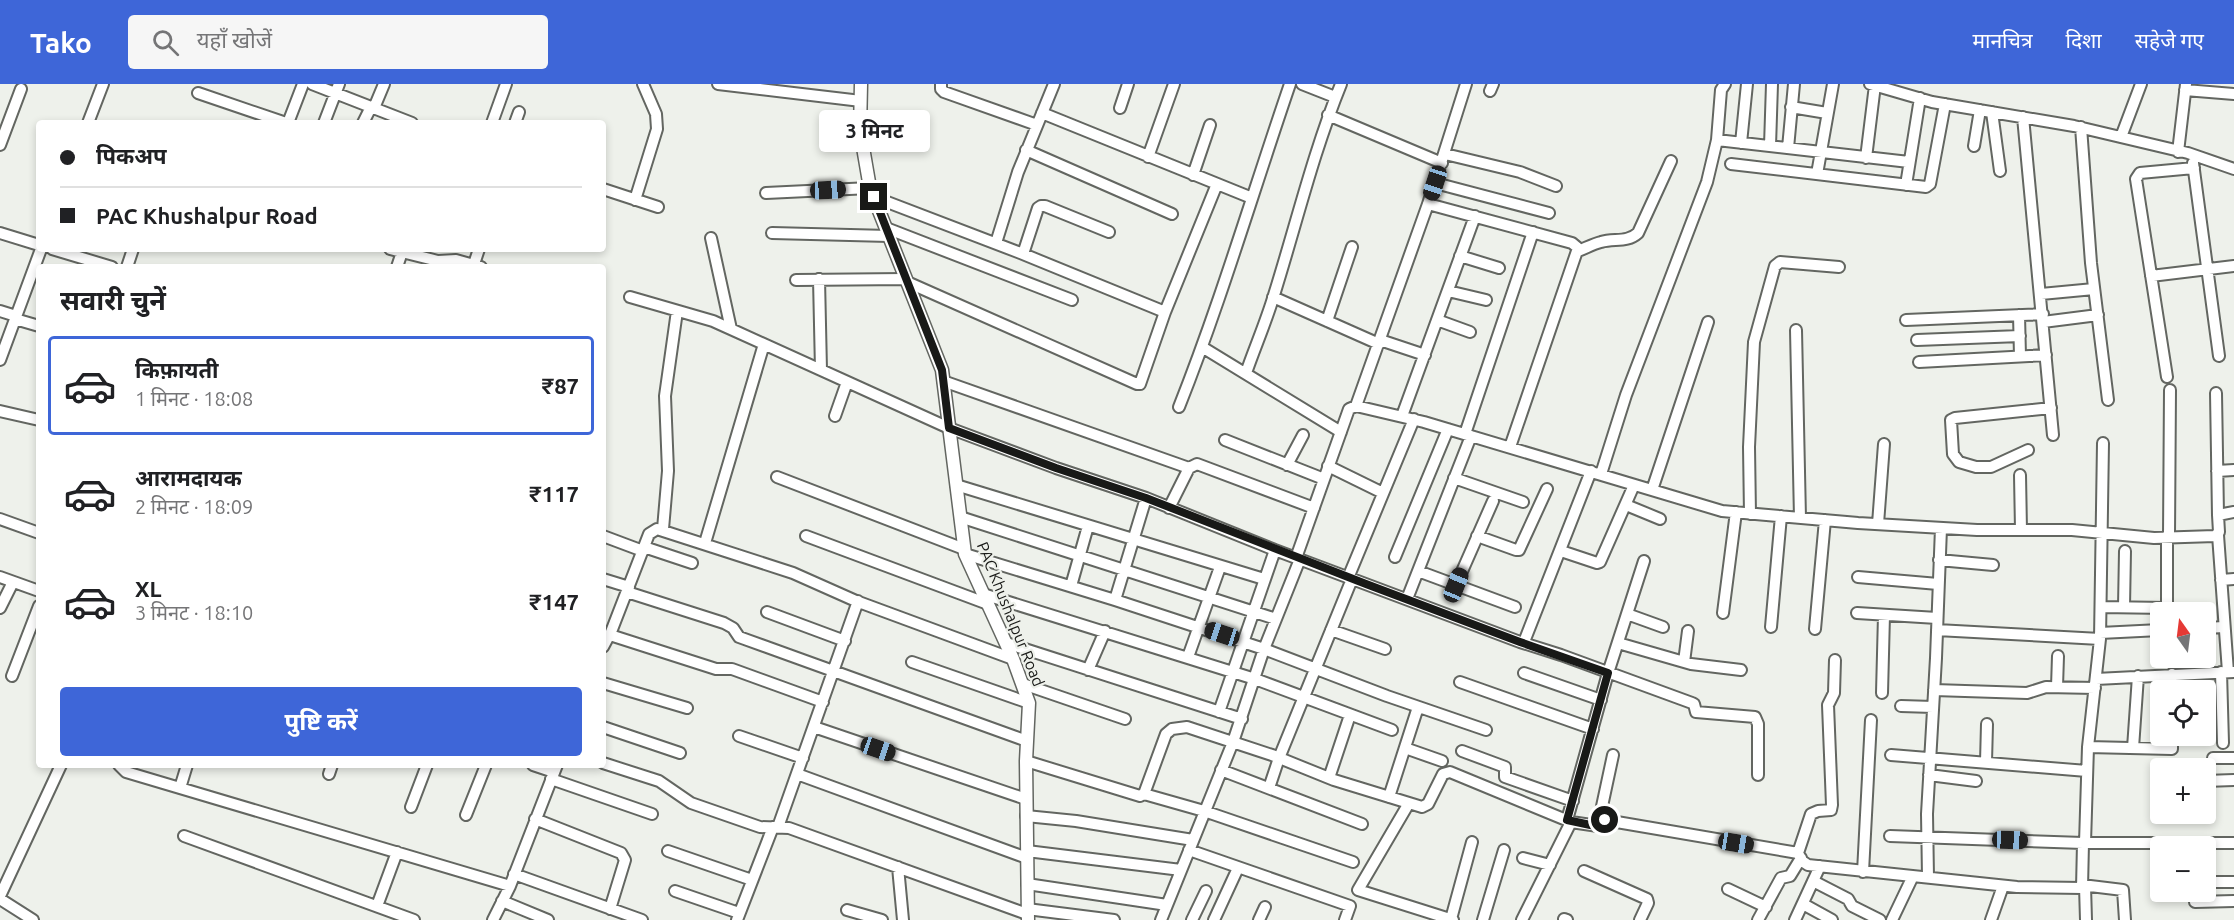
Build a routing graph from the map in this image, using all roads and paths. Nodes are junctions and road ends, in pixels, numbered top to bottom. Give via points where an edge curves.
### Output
1 (102, 84) edge
2 (303, 84) edge
3 (312, 84) edge
4 (384, 84) edge
5 (506, 84) edge
6 (643, 84) edge
7 (718, 84) edge
8 (861, 84) edge
9 (941, 84) edge
10 (1054, 84) edge
11 (1128, 84) edge
12 (1174, 84) edge
13 (1290, 84) edge
14 (1302, 84) edge
15 (1341, 84) edge
16 (1466, 84) edge
17 (1725, 84) edge
18 (1747, 84) edge
19 (1772, 84) edge
20 (1794, 84) edge
21 (1833, 84) edge
22 (2141, 84) edge
23 (1873, 85) edge
24 (2186, 87) edge
25 (1899, 88) edge
26 (21, 89) dead end
27 (338, 89) edge
28 (198, 93) dead end
29 (2234, 94) edge
30 (1335, 97) junction
31 (1920, 98) junction
32 (861, 101) junction
33 (1945, 104) junction
34 (1791, 107) junction
35 (373, 108) junction
36 (1120, 108) dead end
37 (1980, 110) junction
38 (519, 112) dead end
39 (1992, 112) junction
40 (1042, 113) junction
41 (1827, 113) junction
42 (1328, 115) junction
43 (2023, 117) junction
44 (89, 120) edge
45 (278, 120) edge
46 (288, 120) edge
47 (325, 120) edge
48 (365, 120) edge
49 (401, 120) edge
50 (493, 120) edge
51 (515, 120) edge
52 (1037, 125) junction
53 (1210, 125) dead end
54 (2081, 127) junction
55 (2121, 137) junction
56 (1717, 140) junction
57 (1741, 142) junction
58 (0, 145) edge
59 (1770, 146) junction
60 (1974, 146) dead end
61 (1788, 148) junction
62 (1026, 150) junction
63 (1819, 152) junction
64 (2178, 152) junction
65 (1445, 153) junction
66 (2192, 155) junction
67 (1148, 157) junction
68 (1866, 158) junction
69 (1671, 161) dead end
70 (1909, 162) junction
71 (1731, 164) dead end
72 (2194, 168) junction
73 (2234, 169) edge
74 (2000, 171) dead end
75 (1817, 174) junction
76 (1193, 175) junction
77 (1435, 183) junction
78 (1216, 184) junction
79 (1906, 185) junction
80 (1556, 186) dead end
81 (606, 190) edge
82 (766, 193) dead end
83 (872, 193) junction
84 (1252, 198) junction
85 (635, 200) junction
86 (1428, 204) junction
87 (658, 207) dead end
88 (1550, 213) dead end
89 (1172, 214) dead end
90 (1475, 216) junction
91 (0, 232) edge
92 (887, 232) junction
93 (1109, 232) dead end
94 (1533, 232) junction
95 (772, 233) dead end
96 (711, 238) dead end
97 (996, 243) junction
98 (36, 246) edge
99 (1352, 247) dead end
100 (1578, 251) junction
101 (38, 252) edge
102 (62, 252) edge
103 (405, 252) edge
104 (1023, 254) junction
105 (1460, 256) junction
106 (438, 263) edge
107 (102, 264) edge
108 (471, 264) edge
109 (1839, 267) dead end
110 (2234, 267) edge
111 (1499, 268) dead end
112 (2207, 270) junction
113 (2151, 276) junction
114 (819, 279) junction
115 (796, 280) dead end
116 (907, 281) junction
117 (2094, 289) junction
118 (1448, 291) junction
119 (2041, 294) junction
120 (630, 297) dead end
121 (1274, 297) junction
122 (1072, 300) dead end
123 (1486, 300) dead end
124 (0, 311) edge
125 (677, 311) junction
126 (1165, 312) junction
127 (2019, 315) junction
128 (2098, 315) junction
129 (16, 318) junction
130 (2043, 318) junction
131 (1437, 320) junction
132 (1905, 320) dead end
133 (1327, 321) junction
134 (1708, 322) dead end
135 (36, 325) edge
136 (730, 329) junction
137 (1796, 330) dead end
138 (1470, 332) dead end
139 (2020, 336) junction
140 (1917, 340) dead end
141 (1379, 342) junction
142 (764, 344) junction
143 (1202, 347) junction
144 (1425, 355) junction
145 (2046, 355) junction
146 (2020, 356) junction
147 (2219, 357) dead end
148 (0, 360) edge
149 (1919, 362) dead end
150 (820, 370) junction
151 (1246, 373) junction
152 (2167, 377) dead end
153 (943, 381) junction
154 (847, 382) junction
155 (2170, 390) dead end
156 (2216, 393) dead end
157 (2108, 400) dead end
158 (1356, 406) junction
159 (1179, 407) dead end
160 (2051, 408) junction
161 (0, 411) edge
162 (835, 416) dead end
163 (1402, 416) junction
164 (36, 419) edge
165 (1414, 419) junction
166 (949, 428) junction
167 (1448, 429) junction
168 (1341, 432) junction
169 (1303, 435) dead end
170 (1468, 435) junction
171 (2053, 435) dead end
172 (1225, 440) dead end
173 (2103, 443) dead end
174 (1884, 444) dead end
175 (1510, 447) junction
176 (2028, 450) dead end
177 (1287, 465) junction
178 (1328, 466) junction
179 (1189, 468) junction
180 (2234, 470) edge
181 (2217, 471) junction
182 (1596, 473) junction
183 (2020, 475) dead end
184 (777, 477) dead end
185 (1454, 478) junction
186 (1324, 479) junction
187 (956, 485) junction
188 (1635, 485) junction
189 (1547, 489) dead end
190 (1652, 490) junction
191 (1383, 493) junction
192 (1146, 498) junction
193 (1493, 501) dead end
194 (1523, 502) dead end
195 (1626, 505) junction
196 (1169, 508) junction
197 (1314, 508) junction
198 (1736, 512) junction
199 (2234, 512) edge
200 (1750, 514) junction
201 (2218, 514) junction
202 (1781, 516) junction
203 (960, 517) junction
204 (1800, 518) junction
205 (0, 519) edge
206 (1660, 519) dead end
207 (1825, 520) junction
208 (1878, 524) junction
209 (1088, 526) junction
210 (1941, 528) junction
211 (663, 529) junction
212 (2020, 530) junction
213 (36, 532) edge
214 (2102, 532) junction
215 (2218, 535) junction
216 (806, 536) dead end
217 (1476, 536) junction
218 (2168, 536) junction
219 (606, 537) edge
220 (1133, 540) junction
221 (705, 543) junction
222 (643, 549) junction
223 (1275, 550) junction
224 (965, 551) junction
225 (1561, 551) junction
226 (2124, 551) dead end
227 (1080, 555) junction
228 (1395, 557) dead end
229 (1298, 559) junction
230 (1644, 561) dead end
231 (1939, 561) junction
232 (692, 563) dead end
233 (1993, 565) dead end
234 (1220, 567) junction
235 (1124, 570) junction
236 (1418, 571) junction
237 (0, 577) edge
238 (1857, 577) dead end
239 (1350, 578) junction
240 (1264, 579) junction
241 (2234, 579) edge
242 (606, 580) edge
243 (2221, 580) junction
244 (13, 582) junction
245 (1938, 584) junction
246 (1456, 585) junction
247 (1071, 586) junction
248 (628, 589) junction
249 (36, 590) edge
250 (1210, 597) junction
251 (986, 599) junction
252 (1407, 599) junction
253 (1115, 600) junction
254 (858, 601) junction
255 (1, 605) edge
256 (1515, 607) dead end
257 (2101, 607) junction
258 (2124, 607) junction
259 (1254, 611) junction
260 (766, 612) dead end
261 (1723, 613) dead end
262 (1857, 613) dead end
263 (36, 614) edge
264 (1627, 614) junction
265 (1884, 615) junction
266 (1937, 618) junction
267 (1276, 619) junction
268 (1200, 627) junction
269 (1662, 627) dead end
270 (1771, 627) dead end
271 (2216, 627) edge
272 (2224, 627) junction
273 (1815, 629) dead end
274 (1104, 630) junction
275 (1331, 630) junction
276 (1937, 630) junction
277 (1688, 631) dead end
278 (2150, 631) edge
279 (609, 635) junction
280 (2100, 636) junction
281 (606, 641) edge
282 (844, 641) junction
283 (1243, 642) junction
284 (1524, 642) junction
285 (1006, 643) junction
286 (1618, 643) junction
287 (1264, 649) junction
288 (1385, 649) dead end
289 (2058, 656) dead end
290 (1188, 657) junction
291 (1013, 659) junction
292 (1835, 660) dead end
293 (912, 662) dead end
294 (1684, 662) junction
295 (1316, 668) junction
296 (1088, 670) junction
297 (1742, 670) dead end
298 (834, 672) junction
299 (1232, 672) junction
300 (2228, 672) edge
301 (1524, 673) dead end
302 (1608, 673) junction
303 (2172, 674) junction
304 (12, 676) dead end
305 (2138, 676) junction
306 (1255, 679) junction
307 (2172, 680) edge
308 (1460, 682) dead end
309 (2095, 683) junction
310 (606, 684) edge
311 (1023, 684) junction
312 (2057, 687) junction
313 (1934, 690) junction
314 (1882, 693) dead end
315 (1304, 698) junction
316 (1601, 700) junction
317 (823, 702) junction
318 (1029, 703) junction
319 (1901, 706) dead end
320 (1418, 707) junction
321 (1933, 707) junction
322 (687, 708) dead end
323 (1219, 712) junction
324 (1350, 715) junction
325 (1125, 719) dead end
326 (1242, 719) junction
327 (1871, 720) dead end
328 (1987, 724) dead end
329 (814, 727) junction
330 (606, 728) edge
331 (1593, 729) junction
332 (1392, 730) dead end
333 (1486, 730) dead end
334 (739, 736) dead end
335 (1027, 741) junction
336 (1233, 742) junction
337 (2223, 744) dead end
338 (2172, 746) edge
339 (2088, 747) junction
340 (1405, 748) junction
341 (2133, 748) junction
342 (1462, 751) dead end
343 (680, 753) dead end
344 (1612, 755) dead end
345 (1891, 755) dead end
346 (803, 758) junction
347 (1279, 758) junction
348 (1930, 758) junction
349 (2216, 758) edge
350 (2234, 758) edge
351 (1026, 761) junction
352 (1442, 761) dead end
353 (1986, 762) junction
354 (606, 765) edge
355 (60, 768) edge
356 (122, 768) edge
357 (187, 768) edge
358 (426, 768) edge
359 (485, 768) edge
360 (1221, 770) junction
361 (2087, 771) junction
362 (554, 772) edge
363 (797, 774) junction
364 (1758, 775) dead end
365 (1929, 775) junction
366 (1329, 778) junction
367 (2234, 780) edge
368 (1976, 781) dead end
369 (2216, 781) edge
370 (180, 788) junction
371 (1269, 788) junction
372 (1144, 794) junction
373 (1389, 797) junction
374 (1026, 799) junction
375 (1573, 801) junction
376 (1409, 803) junction
377 (411, 807) dead end
378 (1204, 812) junction
379 (652, 814) dead end
380 (466, 815) dead end
381 (1026, 816) junction
382 (535, 819) junction
383 (1569, 821) junction
384 (1362, 825) dead end
385 (1598, 826) junction
386 (775, 827) junction
387 (184, 836) dead end
388 (1890, 836) dead end
389 (1928, 837) junction
390 (1472, 842) dead end
391 (2084, 843) junction
392 (2234, 843) edge
393 (1191, 845) junction
394 (1504, 850) dead end
395 (668, 851) dead end
396 (397, 852) junction
397 (1027, 854) junction
398 (1800, 856) junction
399 (1523, 858) dead end
400 (1353, 862) dead end
401 (1550, 865) junction
402 (1820, 866) junction
403 (898, 867) junction
404 (1238, 868) junction
405 (1181, 870) junction
406 (1584, 871) dead end
407 (1863, 872) junction
408 (514, 874) junction
409 (1913, 876) junction
410 (1928, 877) junction
411 (752, 880) junction
412 (1813, 881) junction
413 (2216, 882) edge
414 (2234, 882) edge
415 (1027, 884) junction
416 (510, 886) junction
417 (2003, 886) junction
418 (2084, 886) junction
419 (1728, 889) dead end
420 (1358, 890) junction
421 (675, 891) dead end
422 (1206, 891) dead end
423 (0, 897) edge
424 (502, 901) junction
425 (2216, 902) edge
426 (2234, 902) edge
427 (1803, 904) junction
428 (1167, 905) junction
429 (377, 906) junction
430 (1350, 906) junction
431 (1265, 907) dead end
432 (1766, 907) junction
433 (610, 909) junction
434 (847, 910) dead end
435 (1028, 914) edge
436 (1421, 915) edge
437 (738, 916) edge
438 (33, 920) edge
439 (414, 920) edge
440 (493, 920) edge
441 (548, 920) edge
442 (642, 920) edge
443 (882, 920) edge
444 (903, 920) edge
445 (1114, 920) edge
446 (1162, 920) edge
447 (1192, 920) edge
448 (1214, 920) edge
449 (1259, 920) edge
450 (1345, 920) edge
451 (1452, 920) edge
452 (1483, 920) edge
453 (1522, 920) edge
454 (1640, 920) edge
455 (1758, 920) edge
456 (1795, 920) edge
457 (1832, 920) edge
458 (1880, 920) edge
459 (1892, 920) edge
460 (1991, 920) edge
461 (2085, 920) edge
462 (2125, 920) edge

1 - 44 street
2 - 46 street
3 - 27 street
4 - 35 street
5 - 50 street
6 - 85 street via 656,114 657,129
7 - 32 street
8 - 32 main road, PAC Khushalpur Road
9 - 52 street via 944,92
10 - 40 street
11 - 36 street
12 - 67 street
13 - 84 street
14 - 30 street
15 - 30 street
16 - 65 street
17 - 56 street via 1721,90
18 - 57 street
19 - 59 street
20 - 34 street
21 - 41 street
22 - 55 street
23 - 25 street
23 - 68 street
24 - 29 street
24 - 64 street
25 - 31 street
26 - 58 street
27 - 35 street
27 - 47 street
28 - 45 street
30 - 42 street
31 - 33 street
31 - 70 street
32 - 83 main road, PAC Khushalpur Road via 860,130
33 - 37 street
33 - 79 street via 1930,184
34 - 41 street
34 - 61 street
35 - 48 street
35 - 49 street
37 - 39 street
37 - 60 street
38 - 51 street
39 - 43 street
39 - 74 street
40 - 52 street
40 - 67 street
41 - 63 street
42 - 65 street
42 - 121 street
43 - 54 street
43 - 119 street
52 - 62 street
53 - 76 street
54 - 55 street
54 - 117 street
55 - 64 street
56 - 57 street
56 - 182 street via 1706,187
57 - 59 street
59 - 61 street
61 - 63 street
62 - 89 street
62 - 97 street
63 - 68 street
63 - 75 street
64 - 66 street
65 - 77 street
65 - 80 street via 1520,172
66 - 72 street
66 - 73 street
67 - 76 street
68 - 70 street
69 - 100 street via 1638,233
70 - 79 street
71 - 75 street
72 - 112 street
72 - 113 street via 2137,175
75 - 79 street
76 - 78 street
77 - 86 street
77 - 88 street
78 - 84 street
78 - 126 street
81 - 85 street
82 - 83 street
83 - 92 main road, PAC Khushalpur Road
83 - 97 street
84 - 143 street
85 - 87 street
86 - 90 street
86 - 141 street
90 - 94 street
90 - 105 street
91 - 98 street
92 - 95 street
92 - 116 main road, PAC Khushalpur Road
92 - 122 street
93 - 104 street via 1041,206
94 - 100 street via 1572,243
94 - 170 street
96 - 136 street
97 - 104 street
99 - 133 street
100 - 175 street
101 - 129 street
102 - 107 street
103 - 106 street
104 - 126 street
105 - 111 street
105 - 118 street
106 - 108 street via 456,260
109 - 200 street via 1780,262 1775,266 1754,342
110 - 112 street
112 - 113 street
112 - 147 street
113 - 152 street
114 - 115 street
114 - 116 street
114 - 150 street
116 - 126 street via 1137,384 1142,381
116 - 153 main road, PAC Khushalpur Road
117 - 119 street
117 - 128 street
118 - 123 street
118 - 131 street
119 - 130 street
120 - 125 street
121 - 133 street
121 - 151 street
124 - 129 street
125 - 136 street
125 - 211 street via 665,396 668,471
127 - 130 street
127 - 132 street
127 - 139 street
128 - 130 street
128 - 157 street
129 - 135 street
129 - 148 street
130 - 145 street
131 - 138 street
131 - 144 street
133 - 141 street
134 - 190 street
136 - 142 street
137 - 204 street
139 - 140 street
139 - 146 street
141 - 144 street
141 - 158 street
142 - 150 street
142 - 221 street
143 - 151 street
143 - 159 street
144 - 163 street
145 - 146 street
145 - 160 street
146 - 149 street
150 - 154 street
151 - 168 street
153 - 166 main road, PAC Khushalpur Road
153 - 179 street
154 - 162 street
154 - 166 street
155 - 218 street
156 - 181 street
158 - 163 street
158 - 168 street via 1349,409
160 - 171 street
160 - 176 street via 1951,420 1953,454 1959,462 1991,466
161 - 164 street
163 - 165 street
165 - 167 street
165 - 191 street
166 - 187 main road, PAC Khushalpur Road
166 - 192 street
167 - 170 street
167 - 228 street
168 - 178 street
169 - 177 street
170 - 175 street
170 - 185 street
172 - 177 street
173 - 214 street
174 - 208 street
175 - 182 street
177 - 186 street
178 - 186 street
178 - 191 street
179 - 196 street
179 - 197 street via 1201,465
180 - 181 street
181 - 201 street
182 - 188 street
182 - 225 street
183 - 212 street
184 - 224 street
185 - 194 street
185 - 236 street
186 - 197 street
187 - 203 main road, PAC Khushalpur Road
187 - 209 street
188 - 190 street
188 - 195 street
189 - 217 street via 1520,550
190 - 198 street
191 - 239 street
192 - 196 street
192 - 220 street
193 - 217 street
195 - 206 street
195 - 225 street via 1600,562
196 - 223 street
197 - 229 street
198 - 200 street
198 - 261 street
199 - 201 street
200 - 202 street
201 - 215 street
202 - 204 street
202 - 270 street
203 - 224 main road, PAC Khushalpur Road
203 - 227 street
204 - 207 street
205 - 213 street
207 - 208 street
207 - 273 street
208 - 210 street
209 - 220 street
209 - 227 street
210 - 212 street
210 - 231 street
211 - 221 street
211 - 222 street via 652,531
212 - 214 street
214 - 218 street
214 - 257 street
215 - 218 street
215 - 243 street
216 - 251 street
217 - 246 street
218 - 258 street via 2167,608
219 - 222 street
220 - 234 street
220 - 235 street
221 - 254 street via 794,573
222 - 232 street
222 - 248 street
223 - 229 street
223 - 240 street
224 - 247 street
224 - 251 main road, PAC Khushalpur Road
225 - 284 street
226 - 258 street
227 - 235 street
227 - 247 street
229 - 239 street
229 - 267 street
230 - 264 street
231 - 233 street
231 - 245 street
234 - 240 street
234 - 250 street
235 - 250 street
235 - 253 street
236 - 246 street
236 - 252 street
237 - 244 street
238 - 245 street
239 - 252 street
239 - 275 street
240 - 259 street
241 - 243 street
242 - 248 street
243 - 272 street
244 - 249 street
244 - 255 street
245 - 266 street
246 - 256 street
247 - 253 street
248 - 279 street
248 - 298 street via 724,623 739,637
250 - 259 street
250 - 268 street
251 - 274 street
251 - 285 main road, PAC Khushalpur Road
252 - 284 street
253 - 268 street
254 - 282 street
254 - 291 street
257 - 258 street
257 - 280 street
259 - 267 street
259 - 283 street
260 - 282 street
262 - 265 street
263 - 304 street
264 - 269 street
264 - 286 street
265 - 266 street
265 - 314 street
266 - 276 street
267 - 287 street
268 - 283 street
268 - 290 street
271 - 272 street
272 - 300 street
274 - 290 street
274 - 296 street
275 - 288 street
275 - 295 street
276 - 280 street
276 - 313 street
277 - 294 street
278 - 280 street
279 - 281 street
279 - 317 street via 716,669 732,669
280 - 309 street
282 - 298 street
283 - 287 street
283 - 299 street
284 - 302 street
285 - 291 main road, PAC Khushalpur Road
285 - 296 street
286 - 294 street
286 - 302 street
287 - 295 street
287 - 306 street
289 - 312 street
290 - 299 street
291 - 311 main road, PAC Khushalpur Road
292 - 398 street via 1834,693 1828,705 1833,805 1828,811 1811,814
293 - 318 street
294 - 297 street
295 - 315 street
295 - 320 street
296 - 323 street
298 - 317 street
298 - 335 street
299 - 306 street
299 - 323 street
300 - 303 street
300 - 337 street
301 - 316 street
302 - 316 street
302 - 364 street via 1692,703 1696,712 1755,717
303 - 305 street
303 - 307 street
305 - 309 street
305 - 341 street
306 - 315 street
306 - 326 street
308 - 331 street
309 - 312 street
309 - 339 street
310 - 322 street
311 - 318 main road, PAC Khushalpur Road
311 - 325 street
312 - 313 street via 2026,693
313 - 321 street
315 - 324 street
315 - 347 street
316 - 331 street
317 - 329 street
318 - 335 main road, PAC Khushalpur Road
319 - 321 street
320 - 333 street
320 - 340 street
321 - 348 street
323 - 326 street
324 - 332 street
324 - 366 street
326 - 336 street
327 - 407 street
328 - 353 street
329 - 346 street
329 - 374 street
330 - 343 street
331 - 375 street
334 - 346 street
335 - 351 main road, PAC Khushalpur Road
336 - 347 street
336 - 360 street
336 - 372 street via 1187,727 1172,729 1166,734
338 - 341 street
339 - 341 street
339 - 361 street
340 - 352 street
340 - 373 street
342 - 375 street via 1505,767 1505,777
344 - 385 street
345 - 348 street
346 - 363 street
347 - 366 street
347 - 371 street
348 - 353 street
348 - 365 street
349 - 350 street
351 - 372 street via 1136,796
351 - 374 main road, PAC Khushalpur Road
353 - 361 street
354 - 386 street via 659,781 691,803 760,827
355 - 423 street
356 - 370 street
357 - 370 street
358 - 377 street
359 - 380 street
360 - 371 street
360 - 378 street
361 - 391 street
362 - 379 street
362 - 382 street
363 - 386 street
363 - 397 street
365 - 368 street
365 - 389 street
366 - 373 street
367 - 369 street
370 - 396 street
371 - 384 street
372 - 378 street
373 - 376 street
374 - 381 main road, PAC Khushalpur Road
375 - 383 street
376 - 383 street via 1426,806 1443,774 1450,772
376 - 420 street
378 - 393 street
378 - 400 street
381 - 393 street via 1076,821
381 - 397 main road, PAC Khushalpur Road
382 - 408 street
382 - 433 street via 621,852 625,860
383 - 385 street
383 - 401 street
385 - 398 street via 1605,820
386 - 403 street via 789,828
386 - 411 street
387 - 429 street
388 - 389 street
389 - 391 street
389 - 410 street
390 - 451 street
391 - 392 street
391 - 418 street
393 - 404 street
393 - 405 street
394 - 452 street
395 - 411 street
396 - 416 street
396 - 429 street
397 - 405 street
397 - 415 main road, PAC Khushalpur Road
398 - 402 street via 1808,865
398 - 432 street via 1790,876 1781,878
399 - 401 street
401 - 453 street
402 - 407 street
402 - 412 street
403 - 435 street
403 - 444 street
404 - 430 street
404 - 448 street
405 - 428 street
406 - 454 street via 1647,899
407 - 409 street
408 - 416 street
408 - 433 street
409 - 410 street
409 - 459 street
410 - 417 street
411 - 437 street
412 - 427 street
412 - 458 street
413 - 414 street
415 - 428 street
415 - 435 main road, PAC Khushalpur Road
416 - 424 street
417 - 418 street
417 - 460 street
418 - 461 street
418 - 462 street via 2123,890
419 - 432 street
420 - 430 street
420 - 436 street
421 - 437 street
422 - 447 street
423 - 438 street
424 - 440 street
424 - 441 street
425 - 426 street
427 - 456 street
427 - 457 street
428 - 446 street
429 - 439 street
430 - 450 street
431 - 449 street
432 - 455 street
433 - 442 street
434 - 443 street
435 - 445 street
436 - 451 street

